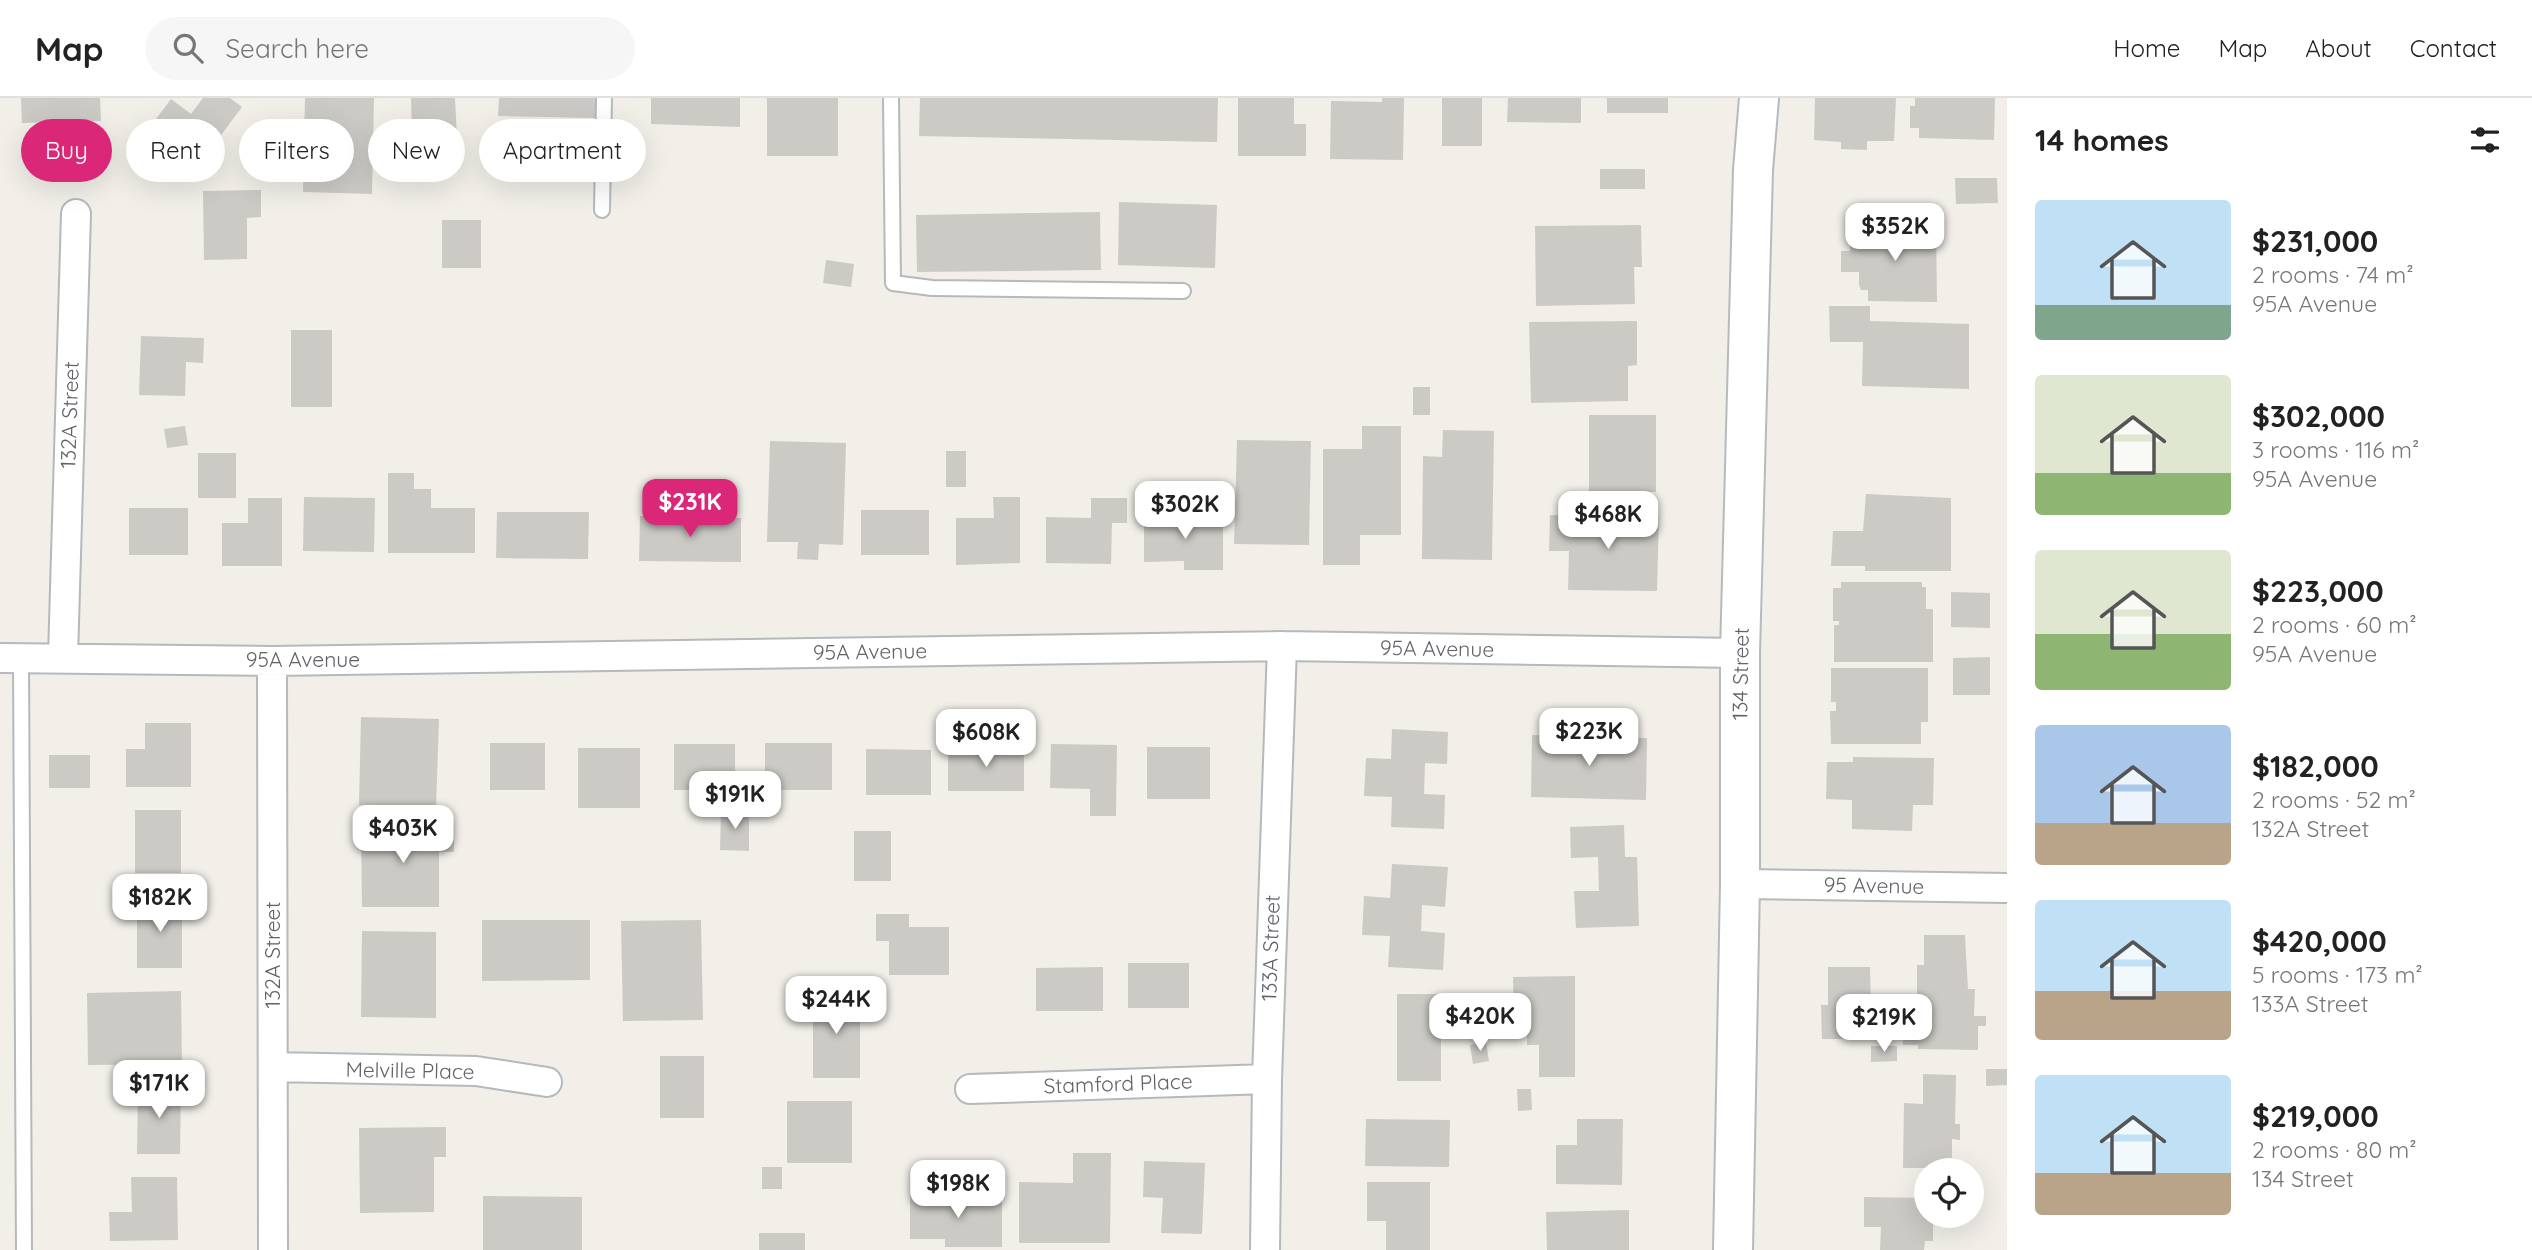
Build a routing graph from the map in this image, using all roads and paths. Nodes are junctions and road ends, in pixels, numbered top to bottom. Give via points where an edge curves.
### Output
1 (604, 98) edge
2 (891, 98) edge
3 (1759, 98) edge
4 (602, 210) dead end
5 (76, 214) dead end
6 (1183, 291) dead end
7 (1282, 646) junction
8 (1740, 653) junction
9 (63, 657) junction
10 (10, 658) edge
11 (272, 661) junction
12 (1740, 884) junction
13 (2007, 888) edge
14 (273, 1067) junction
15 (1267, 1079) junction
16 (547, 1082) dead end
17 (970, 1089) dead end
18 (24, 1250) edge
19 (273, 1250) edge
20 (1265, 1250) edge
21 (1733, 1250) edge

1 - 4 lane
2 - 6 lane via 893,283 932,288
3 - 8 street, 134 Street via 1753,170
5 - 9 street, 132A Street
7 - 8 street, 95A Avenue
7 - 11 street, 95A Avenue
7 - 15 street, 133A Street
8 - 12 street, 134 Street
9 - 10 street, 95A Avenue
9 - 11 street, 95A Avenue
10 - 18 lane
11 - 14 street, 132A Street
12 - 13 street, 95 Avenue
12 - 21 street, 134 Street
14 - 16 street, Melville Place via 476,1071
14 - 19 street, 132A Street
15 - 17 street, Stamford Place
15 - 20 street, 133A Street

